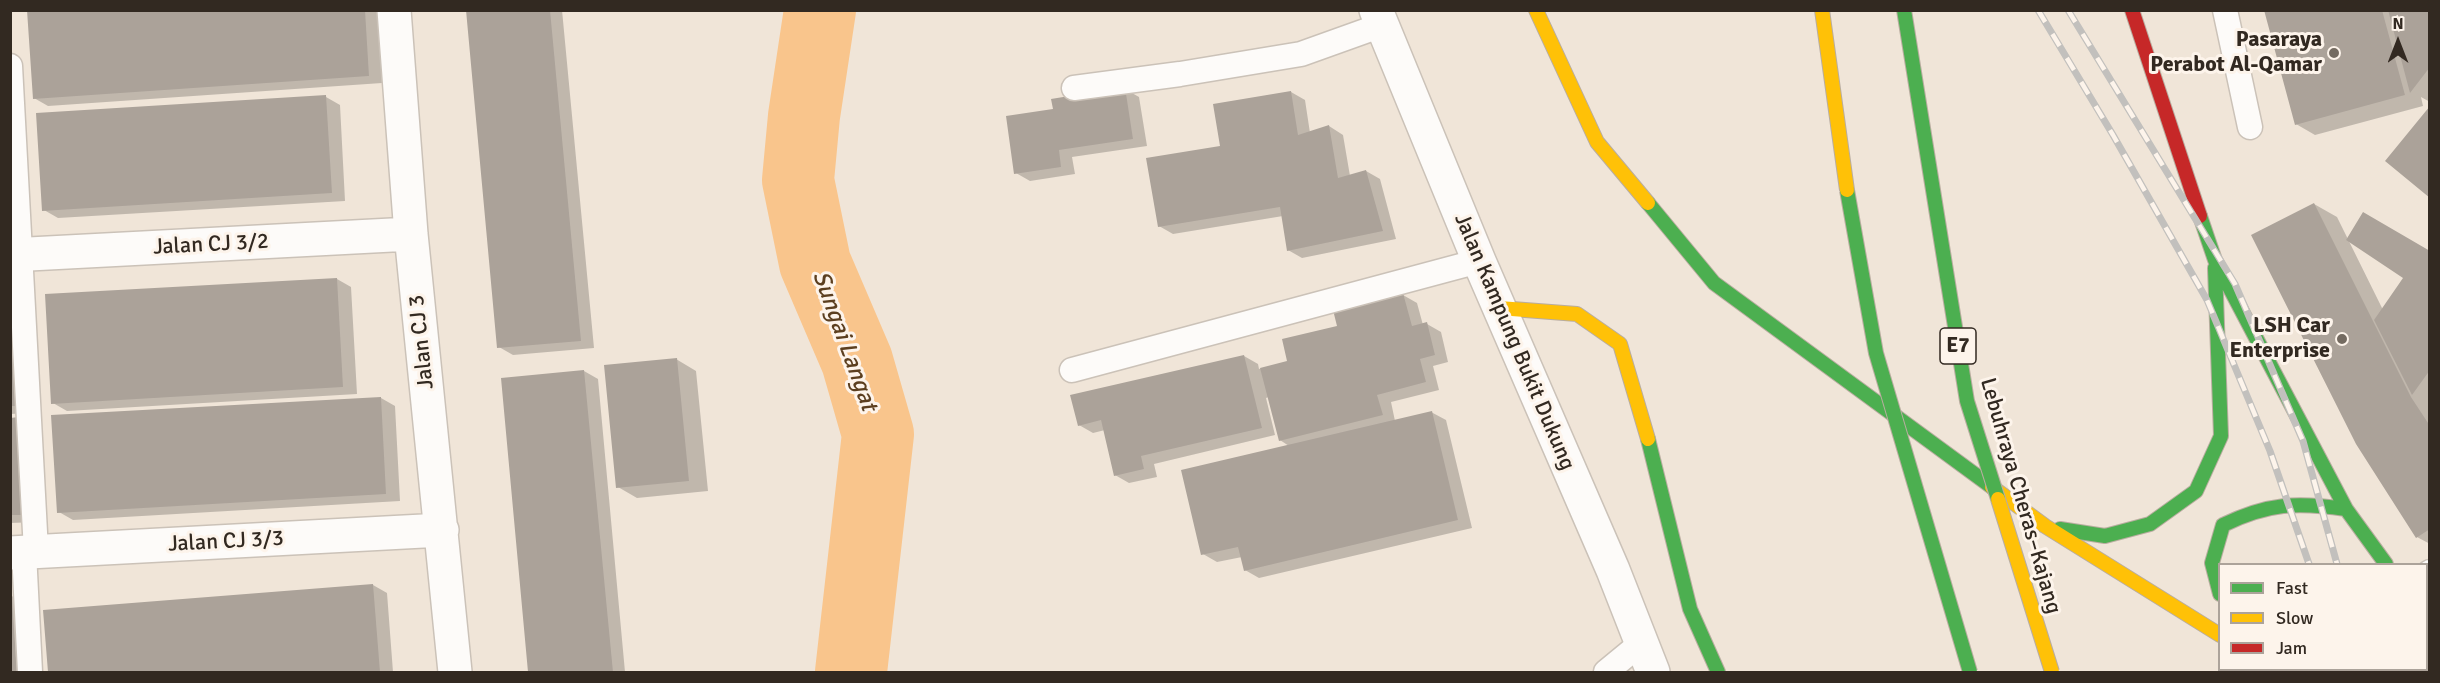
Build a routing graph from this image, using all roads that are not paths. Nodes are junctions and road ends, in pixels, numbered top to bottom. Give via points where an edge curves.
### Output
1 (394, 10) edge
2 (1536, 10) edge
3 (1822, 10) edge
4 (1904, 10) edge
5 (2132, 10) edge
6 (2225, 10) edge
7 (1379, 18) edge
8 (10, 66) edge
9 (1074, 88) dead end
10 (2250, 128) dead end
11 (411, 234) junction
12 (15, 255) edge
13 (2215, 260) junction
14 (1479, 261) junction
15 (1499, 308) junction
16 (1072, 370) dead end
17 (2346, 509) junction
18 (2044, 526) junction
19 (442, 530) junction
20 (23, 552) edge
21 (2385, 563) edge
22 (2218, 586) edge
23 (2218, 634) edge
24 (1646, 658) edge
25 (30, 672) edge
26 (455, 672) edge
27 (1606, 672) edge
28 (1718, 672) edge
29 (1970, 672) edge
30 (2052, 672) edge

1 - 11 street, Jalan CJ 3
2 - 18 highway via 1596,142 1714,283
3 - 29 highway, bridge via 1846,185 1876,353
4 - 30 highway, Lebuhraya Cheras–Kajang / E7, bridge via 1967,401
5 - 13 highway
6 - 10 lane
7 - 9 lane via 1301,54
7 - 14 street, Jalan Kampung Bukit Dukung
8 - 12 lane
11 - 12 street, Jalan CJ 3/2
11 - 19 street, Jalan CJ 3
12 - 20 lane
13 - 17 highway
13 - 18 highway via 2221,436 2196,492 2150,524 2105,536
14 - 15 street, Jalan Kampung Bukit Dukung
14 - 16 lane
15 - 24 street, Jalan Kampung Bukit Dukung via 1613,570
15 - 28 highway via 1577,314 1620,344 1657,470 1690,609
17 - 21 highway
17 - 22 highway via 2297,502 2254,509 2223,525 2212,563
18 - 23 highway
19 - 20 street, Jalan CJ 3/3
19 - 26 street, Jalan CJ 3
20 - 25 lane
24 - 27 lane

